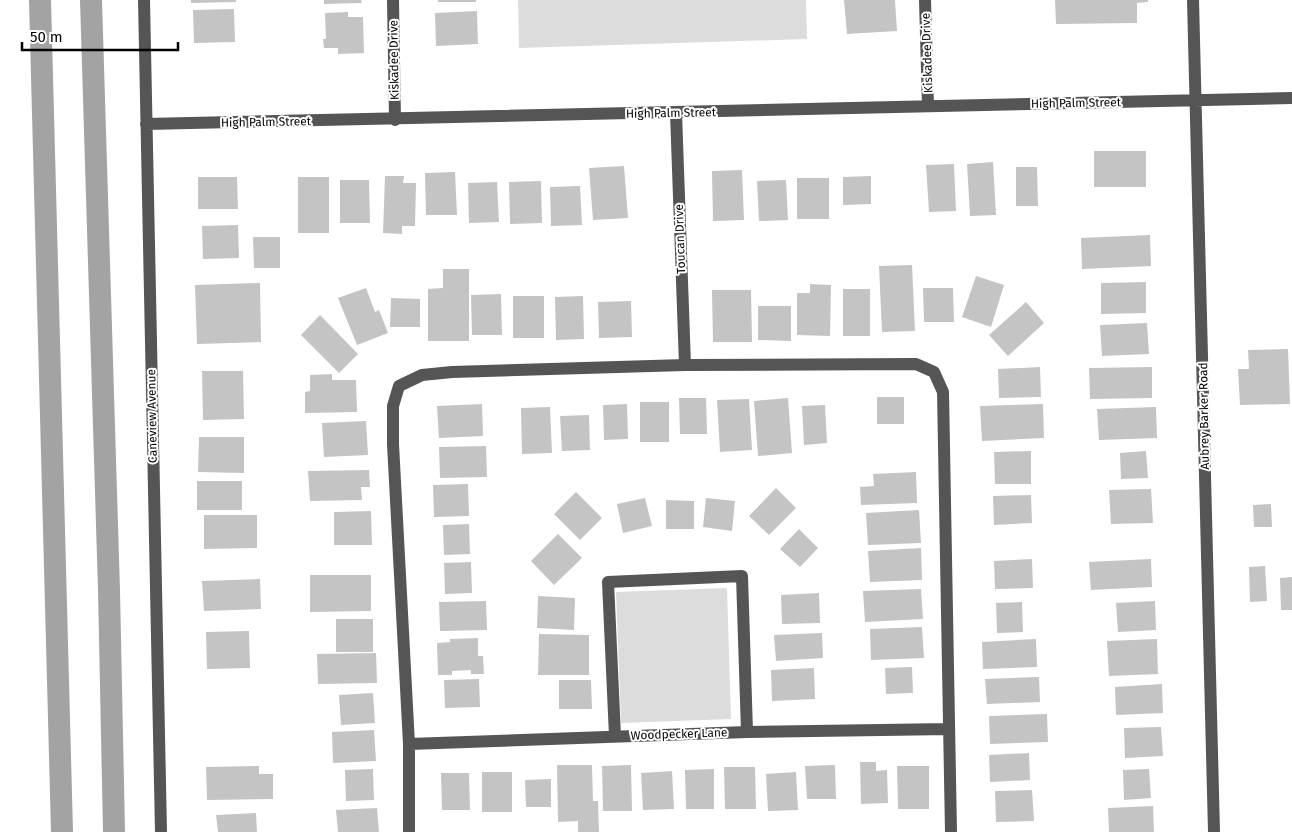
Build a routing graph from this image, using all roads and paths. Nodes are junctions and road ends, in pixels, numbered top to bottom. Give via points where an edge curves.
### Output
1 (144, 0) edge
2 (392, 0) edge
3 (925, 0) edge
4 (1193, 0) edge
5 (1292, 98) edge
6 (1196, 100) junction
7 (928, 106) junction
8 (676, 113) junction
9 (395, 120) junction
10 (146, 124) junction
11 (685, 365) junction
12 (949, 729) junction
13 (747, 732) junction
14 (615, 736) junction
15 (409, 744) junction
16 (161, 832) edge
17 (409, 832) edge
18 (951, 832) edge
19 (1214, 832) edge

1 - 10 street, Caneview Avenue
2 - 9 street, Kiskadee Drive
3 - 7 street, Kiskadee Drive
4 - 6 street, Aubrey Barker Road
5 - 6 street, High Palm Street
6 - 7 street, High Palm Street
6 - 19 street, Aubrey Barker Road
7 - 8 street, High Palm Street
8 - 9 street, High Palm Street
8 - 11 street, Toucan Drive
9 - 10 street, High Palm Street
10 - 16 street, Caneview Avenue
11 - 12 street via 916,364 934,372 943,392
11 - 15 street via 452,372 422,375 399,386 393,406 393,444
12 - 13 street, Woodpecker Lane
12 - 18 street
13 - 14 street, Woodpecker Lane
13 - 14 street via 742,576 608,582
14 - 15 street, Woodpecker Lane
15 - 17 street

